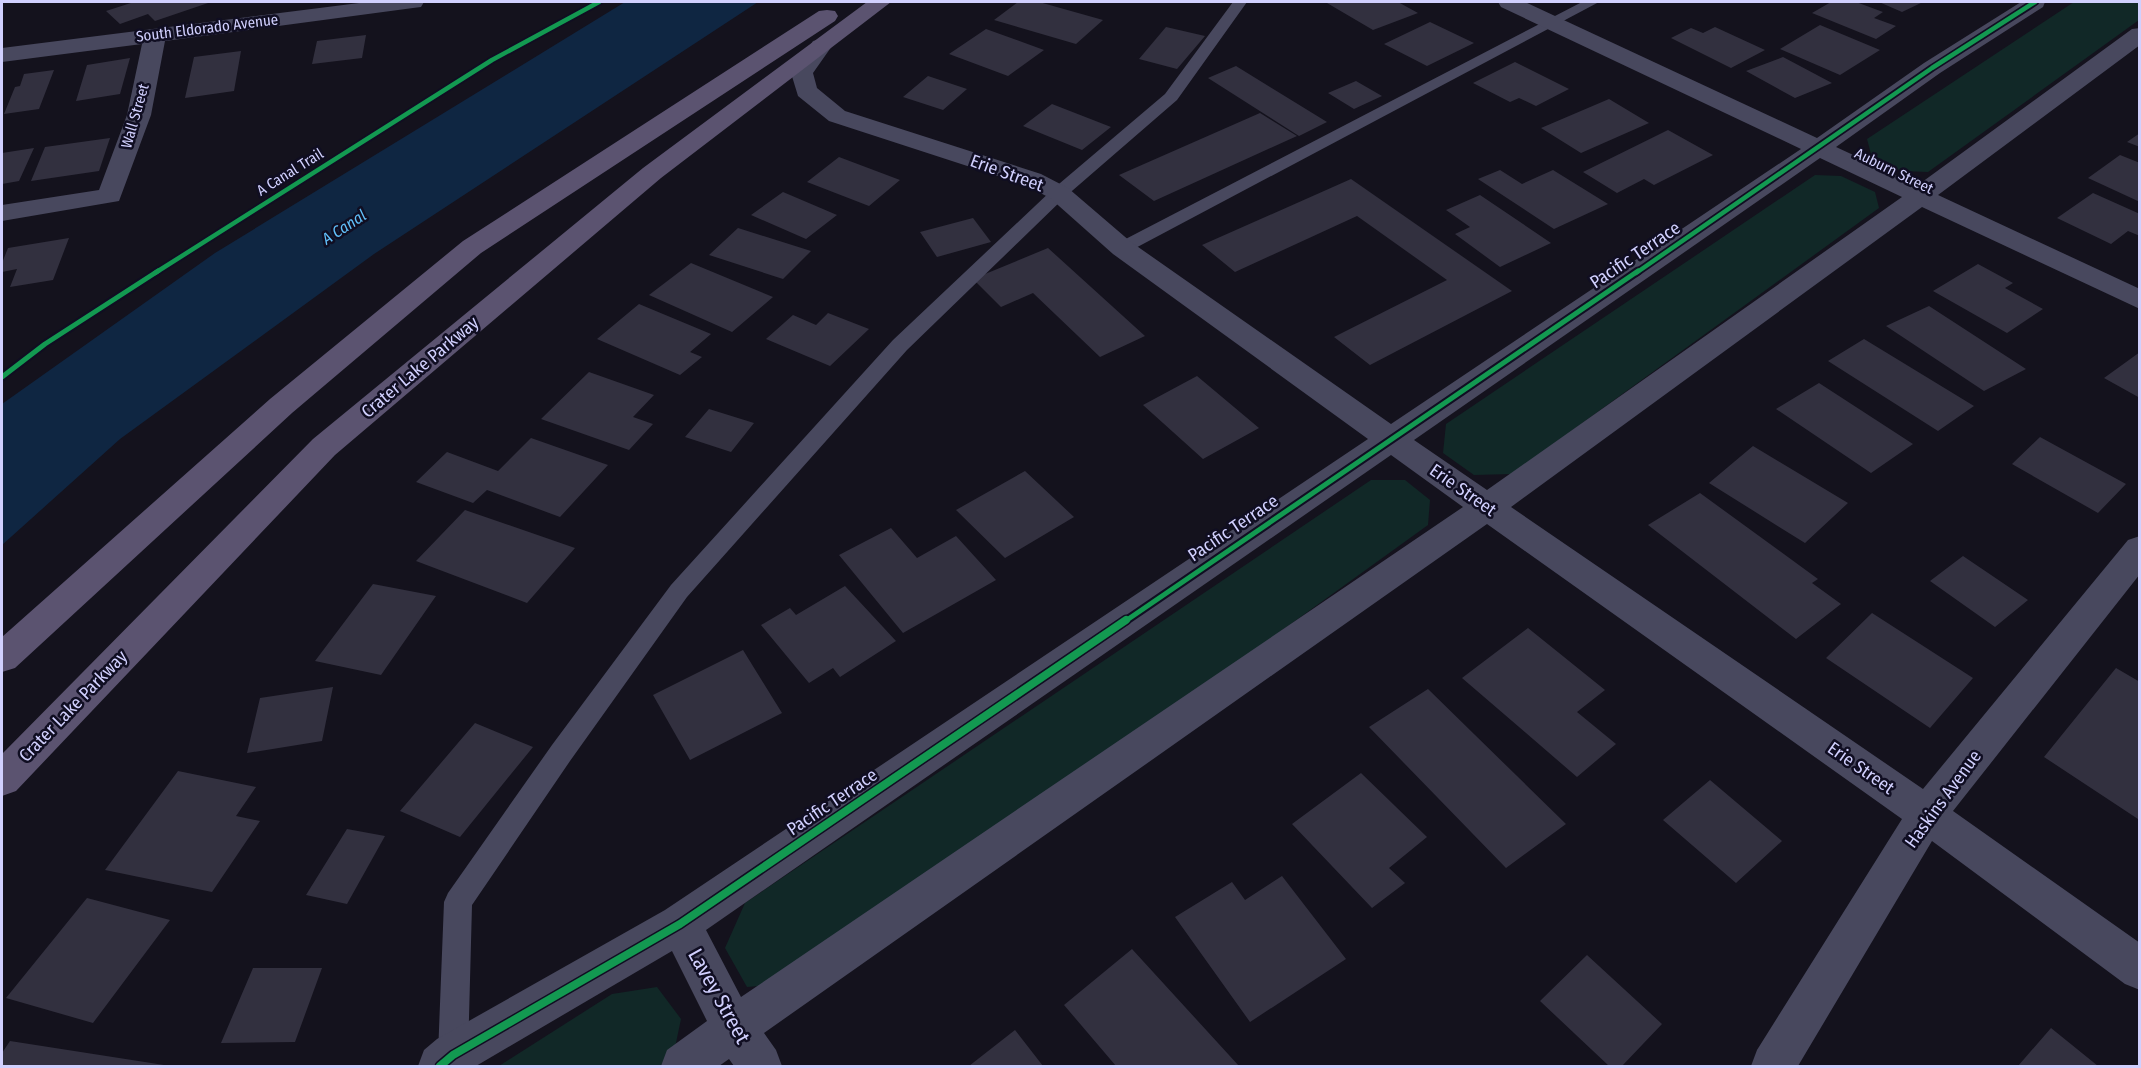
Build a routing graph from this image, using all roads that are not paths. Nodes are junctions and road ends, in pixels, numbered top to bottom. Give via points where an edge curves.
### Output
1 (413, 2) edge
2 (848, 2) edge
3 (880, 2) edge
4 (1240, 2) edge
5 (1509, 2) edge
6 (1592, 2) edge
7 (2035, 2) edge
8 (301, 8) edge
9 (1551, 21) junction
10 (2139, 34) edge
11 (155, 35) junction
12 (821, 46) junction
13 (2, 55) edge
14 (1819, 148) junction
15 (1059, 193) junction
16 (1919, 197) junction
17 (2, 213) edge
18 (1122, 248) junction
19 (2139, 300) edge
20 (1390, 439) junction
21 (1487, 507) junction
22 (2139, 549) edge
23 (2, 658) edge
24 (2, 779) edge
25 (1927, 814) junction
26 (680, 924) junction
27 (2139, 969) edge
28 (735, 1028) junction
29 (447, 1061) edge
30 (683, 1066) edge
31 (760, 1066) edge
32 (1773, 1066) edge

1 - 8 street, South Eldorado Avenue
2 - 23 main road via 472,247 281,405
3 - 12 main road, Crater Lake Parkway
4 - 15 lane via 1171,97
5 - 9 street, Auburn Street
6 - 9 lane
7 - 14 street, Pacific Terrace
8 - 11 street, South Eldorado Avenue
9 - 14 street, Auburn Street
9 - 18 lane
10 - 16 street
11 - 13 street, South Eldorado Avenue
11 - 17 street, Wall Street via 139,115 110,196
12 - 15 street, Erie Street via 802,73 806,91 837,116 1032,179
12 - 24 main road, Crater Lake Parkway via 652,173 324,447
14 - 16 street, Auburn Street
14 - 20 street, Pacific Terrace
15 - 18 street, Erie Street
15 - 29 lane via 900,345 679,591 561,753 458,902
16 - 19 street, Auburn Street
16 - 21 street
18 - 20 street, Erie Street
20 - 21 street, Erie Street
20 - 26 street, Pacific Terrace
21 - 25 street, Erie Street
21 - 28 street
22 - 25 street, Haskins Avenue
25 - 27 street, Erie Street
25 - 32 street, Haskins Avenue
26 - 28 street, Lavey Street
26 - 29 street, Pacific Terrace
28 - 30 street
28 - 31 street, Lavey Street

